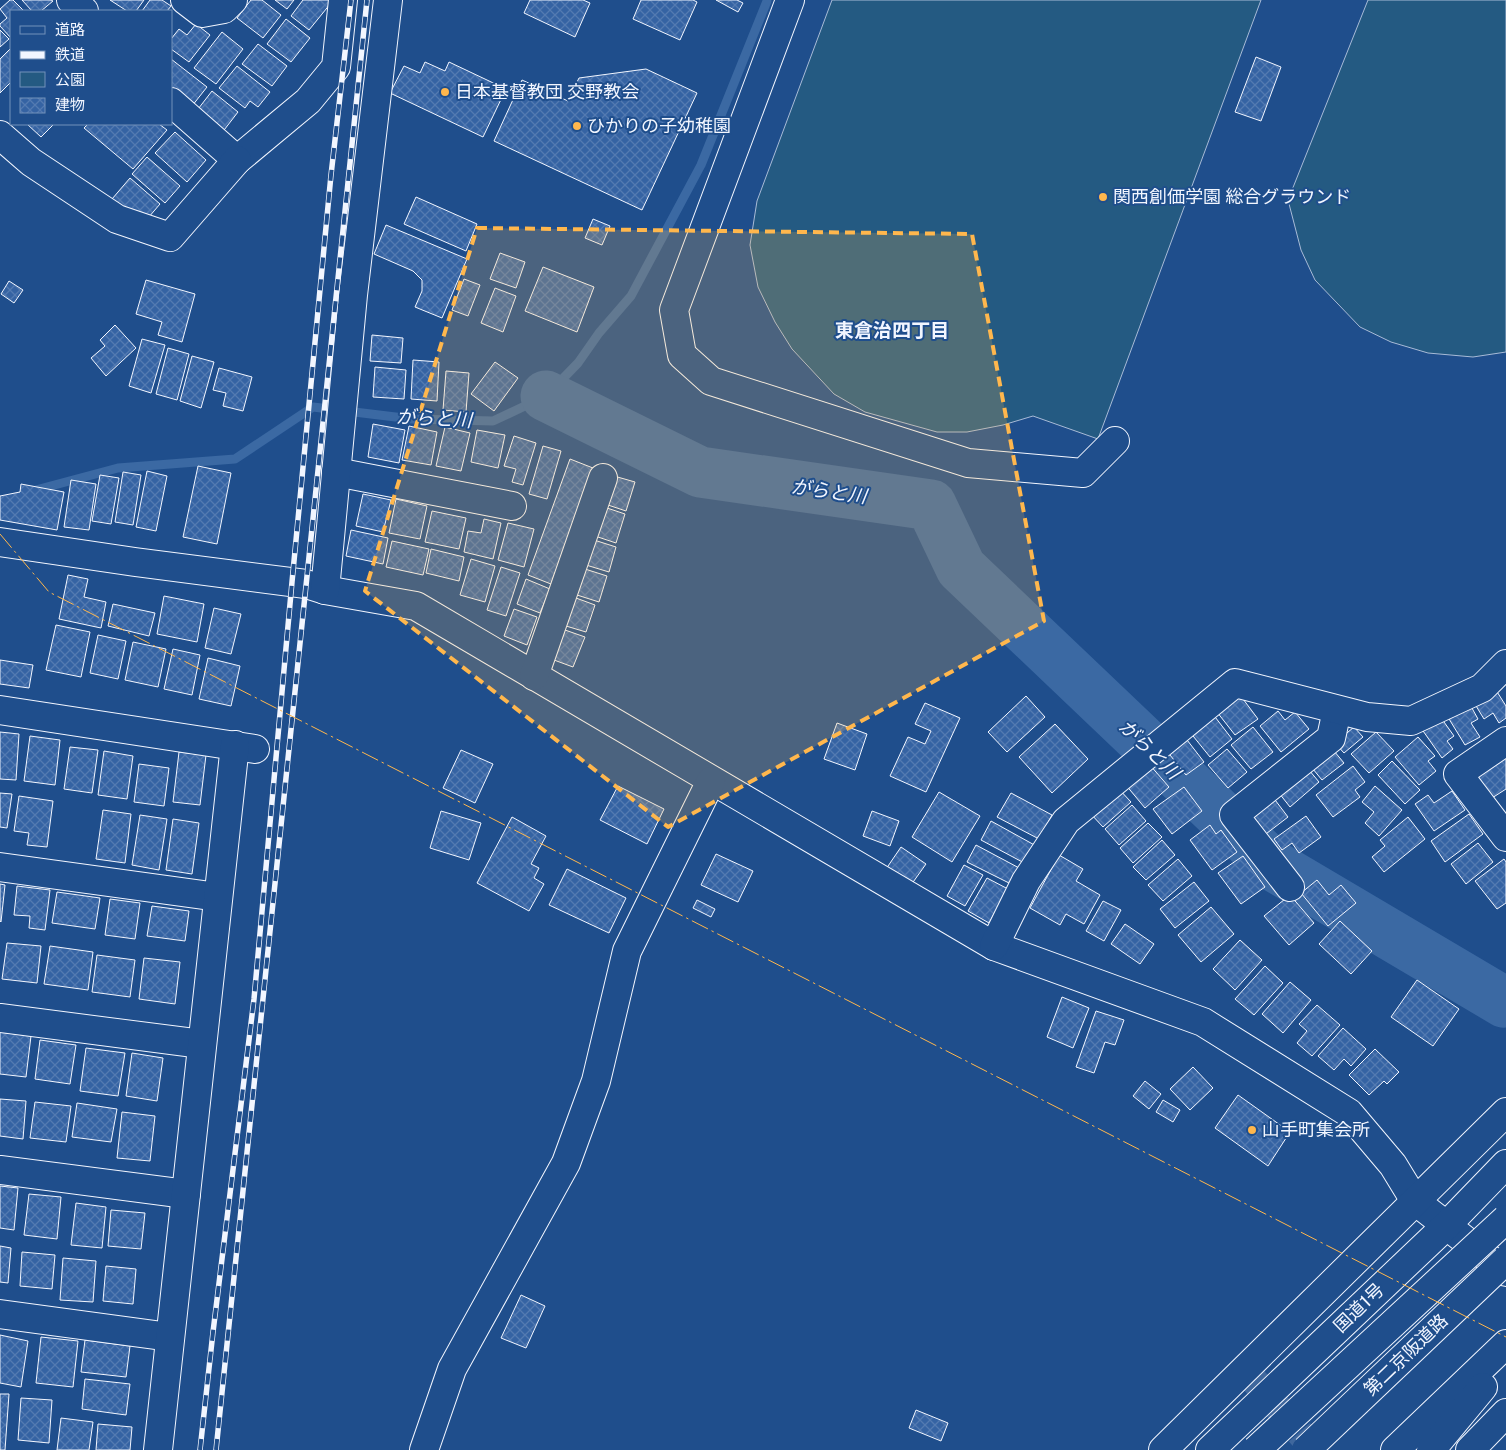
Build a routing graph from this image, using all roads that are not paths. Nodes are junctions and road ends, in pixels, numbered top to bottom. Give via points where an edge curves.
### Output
1 (71, 0) edge
2 (185, 0) edge
3 (233, 0) edge
4 (343, 0) edge
5 (388, 0) edge
6 (790, 0) edge
7 (83, 10) edge
8 (172, 103) edge
9 (0, 135) edge
10 (237, 160) junction
11 (1115, 441) dead end
12 (336, 472) junction
13 (603, 478) dead end
14 (512, 506) dead end
15 (0, 542) edge
16 (325, 590) junction
17 (1506, 664) edge
18 (534, 676) junction
19 (0, 710) edge
20 (1337, 710) junction
21 (1506, 741) edge
22 (711, 781) junction
23 (1506, 837) edge
24 (0, 867) edge
25 (1290, 887) dead end
26 (218, 897) junction
27 (994, 946) junction
28 (0, 1018) edge
29 (202, 1044) junction
30 (1506, 1112) edge
31 (1506, 1164) edge
32 (0, 1170) edge
33 (186, 1194) junction
34 (1414, 1201) junction
35 (1506, 1219) edge
36 (1446, 1226) junction
37 (1506, 1260) edge
38 (1506, 1272) edge
39 (0, 1314) edge
40 (170, 1337) junction
41 (1506, 1344) edge
42 (1506, 1358) edge
43 (1506, 1414) edge
44 (158, 1450) edge
45 (424, 1450) edge
46 (1163, 1450) edge
47 (1210, 1450) edge
48 (1256, 1450) edge
49 (1306, 1450) edge
50 (1395, 1450) edge
51 (1430, 1450) edge
52 (1470, 1450) edge

1 - 7 main road
2 - 3 main road via 202,13 224,9
4 - 10 main road via 336,67 308,101
5 - 12 main road
6 - 11 main road via 674,310 682,355 711,381 968,463 1083,473
8 - 10 main road
9 - 10 main road via 31,162 117,220 170,237
12 - 14 main road
12 - 16 main road
13 - 18 main road
15 - 16 main road via 306,584
16 - 18 main road via 416,606
17 - 20 main road via 1482,688 1411,721 1367,717
18 - 22 main road
19 - 26 main road via 245,747
20 - 25 main road via 1331,738 1234,815
20 - 27 main road via 1235,683 1066,821 1026,881
21 - 23 main road via 1458,774
22 - 27 main road
22 - 45 main road via 627,951 596,1081 566,1163 452,1370
24 - 26 main road
26 - 29 main road
27 - 34 main road via 1203,1022 1349,1113 1393,1166
28 - 29 main road
29 - 33 main road
30 - 34 main road
31 - 36 main road, 国道1号
32 - 33 main road
33 - 40 main road
34 - 36 main road
34 - 46 main road
35 - 48 main road, bridge
36 - 38 main road
36 - 47 main road, 国道1号
37 - 49 main road, 第二京阪道路, bridge
39 - 40 main road
40 - 44 main road
41 - 50 main road
42 - 51 main road
43 - 52 main road

